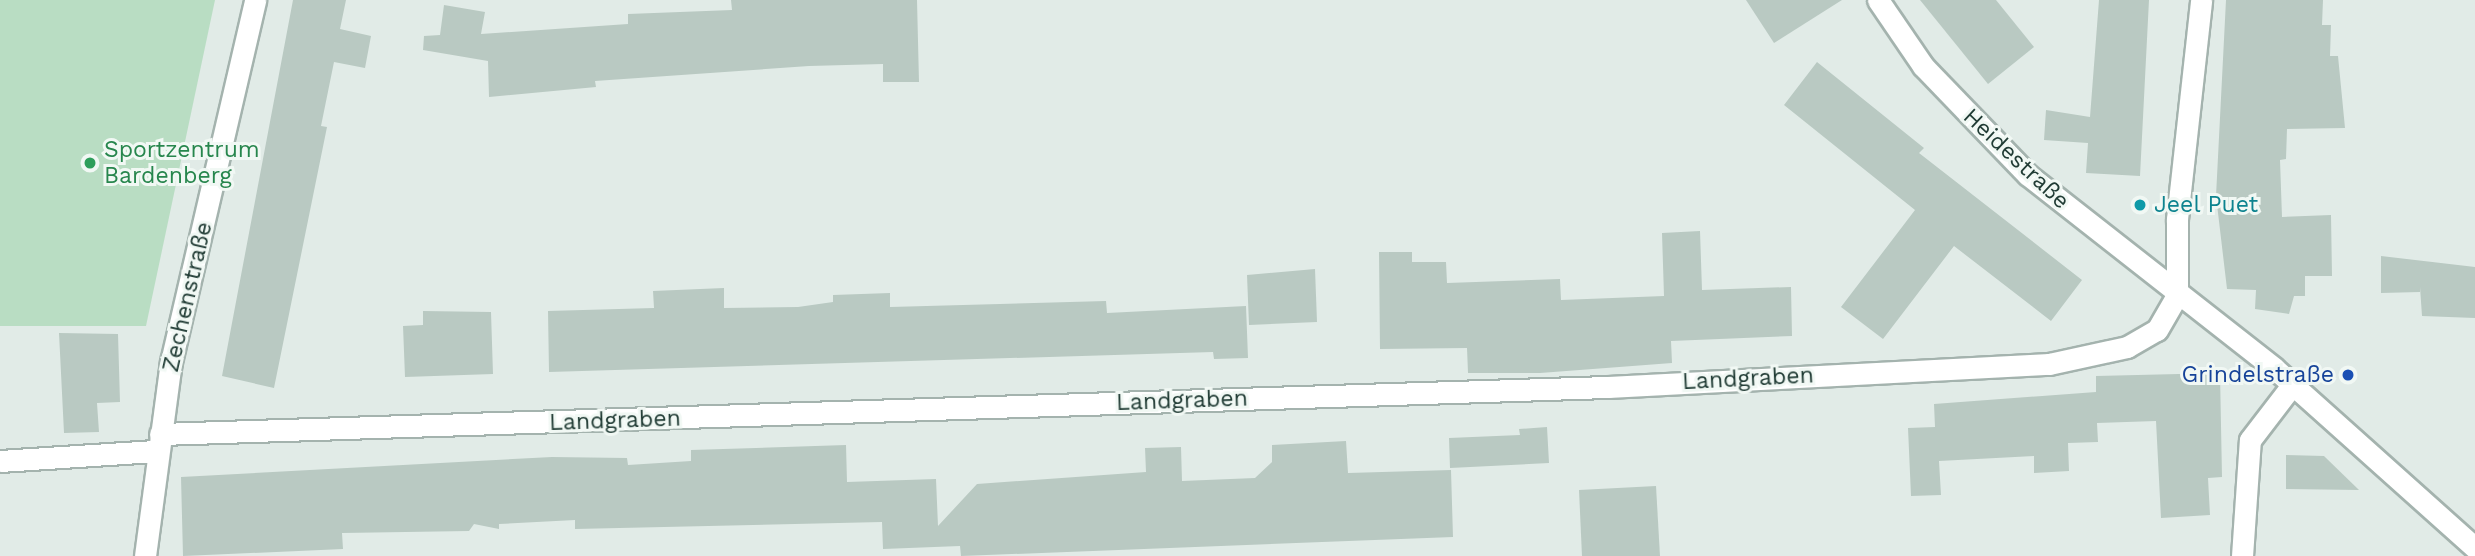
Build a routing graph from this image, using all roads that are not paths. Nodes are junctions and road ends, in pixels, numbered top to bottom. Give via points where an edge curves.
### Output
1 (255, 0) edge
2 (1878, 0) edge
3 (2201, 0) edge
4 (2177, 296) junction
5 (2293, 384) junction
6 (157, 442) junction
7 (0, 461) edge
8 (2475, 548) edge
9 (145, 556) edge
10 (2242, 556) edge

1 - 6 street, Zechenstraße
2 - 4 street, Heidestraße via 1923,66 1968,116 2028,175
3 - 4 street via 2177,219
4 - 5 street, Heidestraße
4 - 6 street, Landgraben via 2157,330 2127,347 2049,364 1580,388
5 - 8 street, Heidestraße
5 - 10 street via 2250,439
6 - 7 street, Landgraben
6 - 9 street, Zechenstraße

